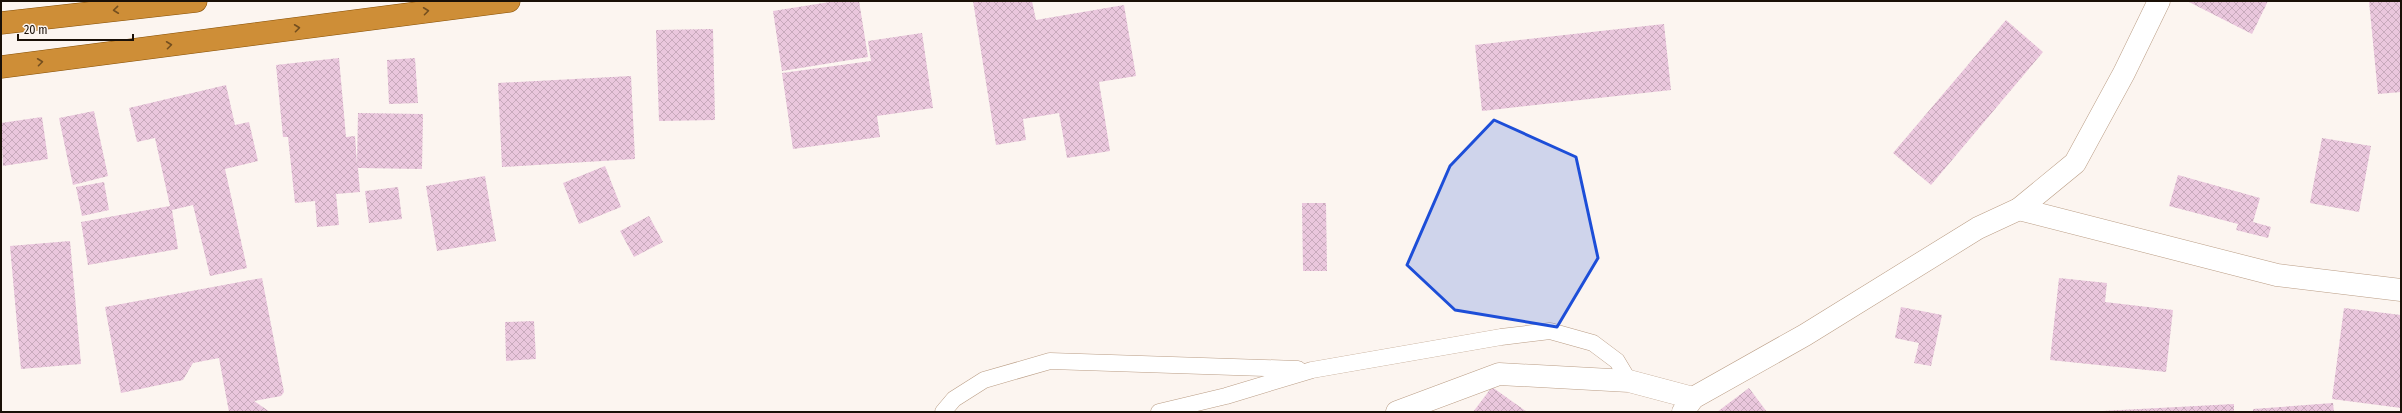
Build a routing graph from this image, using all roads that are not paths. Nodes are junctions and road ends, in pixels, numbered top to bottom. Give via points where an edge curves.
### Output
1 (196, 1) edge
2 (509, 1) edge
3 (2159, 1) edge
4 (1, 23) edge
5 (1, 67) edge
6 (2019, 209) junction
7 (2401, 290) edge
8 (1312, 370) junction
9 (1629, 381) junction
10 (1688, 405) edge
11 (943, 412) edge
12 (1159, 412) edge
13 (1397, 412) edge

1 -> 4 highway
5 -> 2 highway
3 - 6 street via 2124,73 2075,163
6 - 7 street via 2277,276
6 - 10 street via 1978,228
8 - 9 lane via 1501,337 1550,331 1593,343 1617,361
8 - 11 lane via 1050,361 984,380 954,399
8 - 12 lane via 1226,396
9 - 10 street
9 - 13 street via 1499,374

